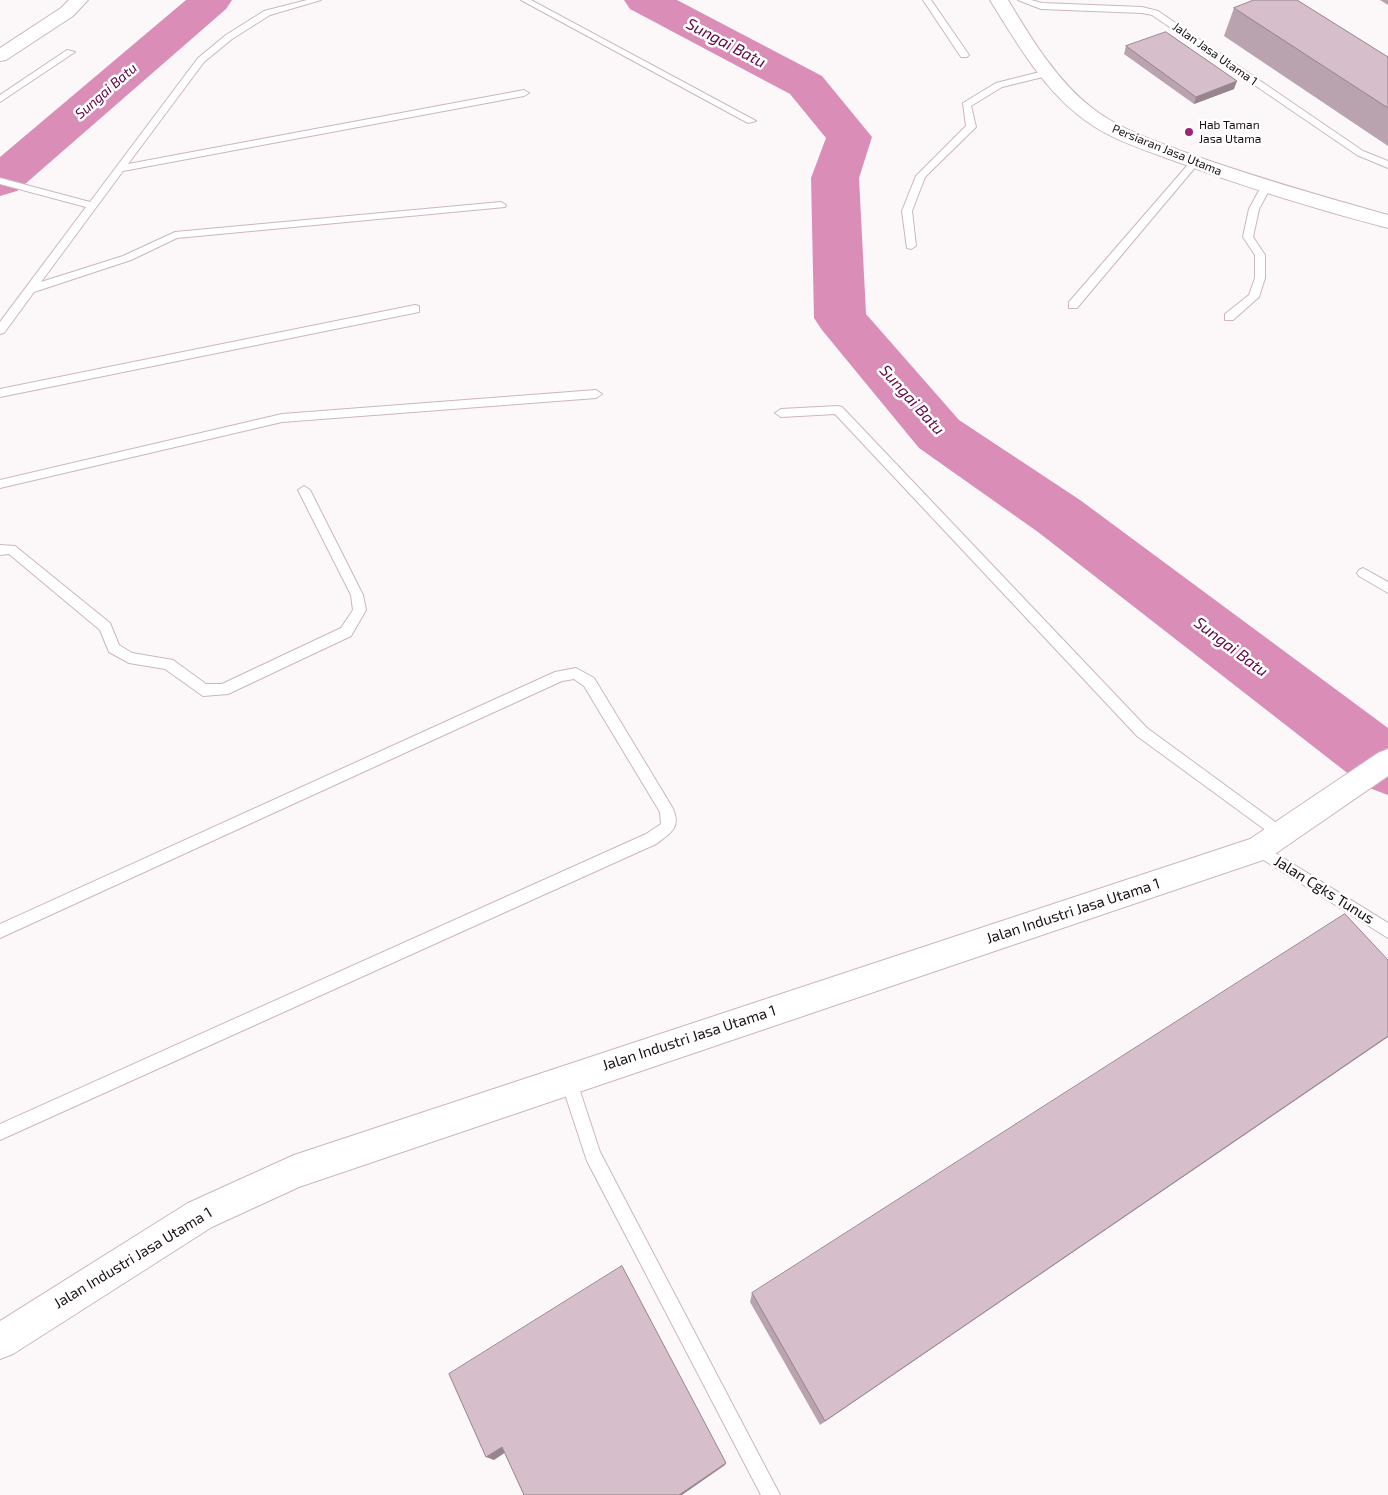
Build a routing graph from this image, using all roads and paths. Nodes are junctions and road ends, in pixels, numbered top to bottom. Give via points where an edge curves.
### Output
1 (79, 0) edge
2 (317, 0) edge
3 (525, 0) edge
4 (927, 0) edge
5 (999, 0) edge
6 (1022, 0) edge
7 (1072, 4) edge
8 (70, 52) dead end
9 (964, 55) dead end
10 (0, 56) edge
11 (1048, 74) junction
12 (524, 93) dead end
13 (0, 99) edge
14 (751, 121) dead end
15 (1195, 162) junction
16 (1388, 165) edge
17 (120, 169) junction
18 (0, 181) edge
19 (1266, 187) junction
20 (93, 206) junction
21 (501, 206) dead end
22 (1388, 222) edge
23 (911, 246) dead end
24 (30, 289) junction
25 (1073, 305) dead end
26 (415, 310) dead end
27 (1229, 317) dead end
28 (0, 330) edge
29 (0, 393) edge
30 (596, 394) dead end
31 (781, 414) dead end
32 (0, 484) edge
33 (304, 490) dead end
34 (0, 550) edge
35 (1363, 573) dead end
36 (1388, 588) edge
37 (1388, 761) edge
38 (1270, 841) junction
39 (0, 931) edge
40 (1388, 931) edge
41 (568, 1078) junction
42 (0, 1132) edge
43 (0, 1341) edge
44 (771, 1495) edge

1 - 10 street via 67,12
2 - 17 lane via 267,13 201,60
3 - 14 lane
4 - 9 lane
5 - 11 street, Persiaran Jasa Utama
6 - 7 lane, Jalan Jasa Utama 1 via 1041,6
7 - 16 lane, Jalan Jasa Utama 1 via 1155,14 1360,153
8 - 13 lane
11 - 15 street, Persiaran Jasa Utama via 1076,104 1115,131
11 - 23 lane via 999,85 966,105 971,127 921,176 910,202 907,211
12 - 17 lane
15 - 19 street, Persiaran Jasa Utama
15 - 25 lane
17 - 20 lane
18 - 20 lane
19 - 22 street, Persiaran Jasa Utama
19 - 27 lane via 1254,209 1248,237 1260,255 1260,278 1254,297
20 - 24 lane
21 - 24 lane via 175,235 128,258
24 - 28 lane
26 - 29 lane
30 - 32 lane via 282,418
31 - 38 lane, Jalan Cgks Tunus via 838,410 1142,732
33 - 34 lane via 356,595 360,610 346,632 223,690 203,690 168,664 128,658 114,648 105,627 11,550
35 - 36 lane
37 - 38 street, Jalan Industri Jasa Utama 1
38 - 40 lane, Jalan Cgks Tunus
38 - 41 street, Jalan Industri Jasa Utama 1
39 - 42 lane via 560,676 576,674 589,682 667,811 668,827 650,839
41 - 43 street, Jalan Industri Jasa Utama 1 via 294,1172 200,1215
41 - 44 lane via 593,1155

